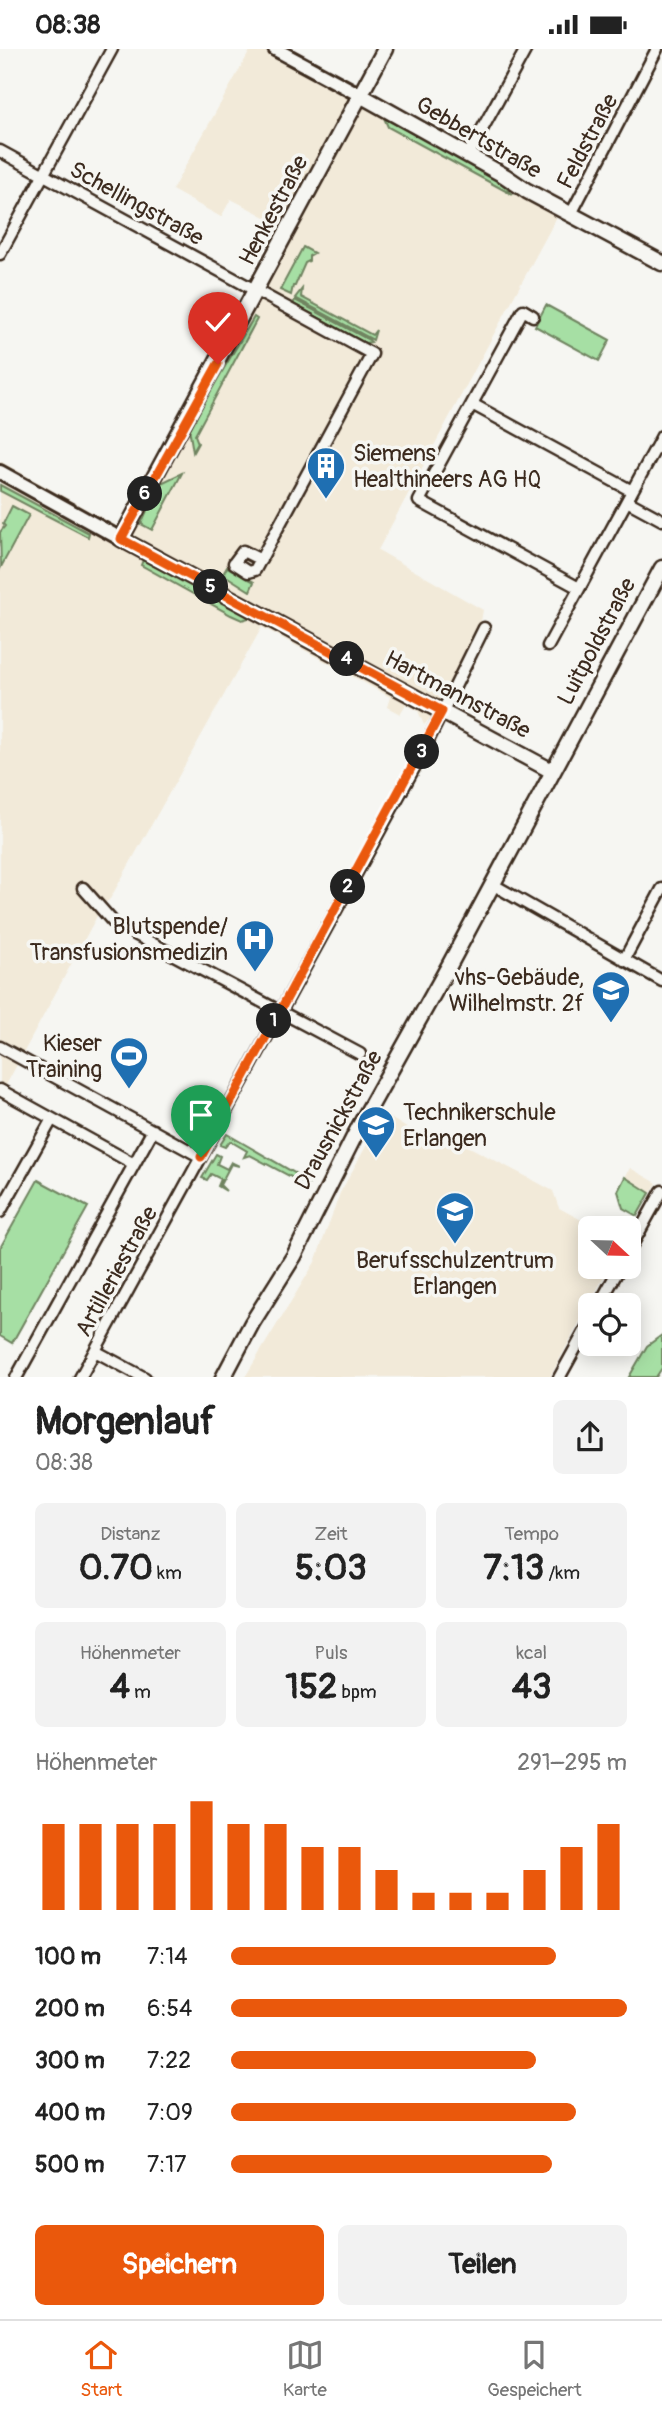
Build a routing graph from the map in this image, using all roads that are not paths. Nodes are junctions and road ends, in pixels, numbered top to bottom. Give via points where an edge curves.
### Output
1 (112, 49) edge
2 (275, 49) edge
3 (385, 49) edge
4 (526, 49) edge
5 (655, 50) edge
6 (662, 63) edge
7 (360, 95) junction
8 (0, 151) edge
9 (468, 155) junction
10 (44, 174) junction
11 (571, 214) junction
12 (0, 254) edge
13 (662, 263) edge
14 (256, 291) junction
15 (533, 316) dead end
16 (472, 404) junction
17 (662, 436) edge
18 (3, 477) edge
19 (629, 496) junction
20 (662, 520) edge
21 (121, 539) junction
22 (261, 560) dead end
23 (662, 568) edge
24 (579, 588) junction
25 (484, 628) dead end
26 (548, 646) dead end
27 (442, 711) junction
28 (552, 771) junction
29 (492, 884) junction
30 (83, 888) dead end
31 (662, 889) edge
32 (624, 960) junction
33 (662, 981) edge
34 (279, 1011) junction
35 (0, 1047) edge
36 (360, 1054) dead end
37 (0, 1091) edge
38 (51, 1119) junction
39 (153, 1130) junction
40 (201, 1157) junction
41 (134, 1164) junction
42 (662, 1191) edge
43 (0, 1212) edge
44 (651, 1212) junction
45 (662, 1220) edge
46 (641, 1229) edge
47 (578, 1343) edge
48 (95, 1350) junction
49 (16, 1377) edge
50 (80, 1377) edge
51 (145, 1377) edge
52 (223, 1377) edge
53 (559, 1377) edge

1 - 10 street
2 - 7 street, Gebbertstraße
3 - 7 main road, Henkestraße
4 - 9 street
5 - 6 street
5 - 11 street, Feldstraße
7 - 9 main road, Gebbertstraße
7 - 14 main road, Henkestraße
8 - 10 street, Schellingstraße
9 - 11 main road, Gebbertstraße
10 - 12 street
10 - 14 street, Schellingstraße
11 - 13 main road, Gebbertstraße
14 - 21 main road, Henkestraße
14 - 22 street, Schellingstraße via 372,354
15 - 16 street via 523,310
16 - 19 street
16 - 24 street via 419,501
17 - 19 street
18 - 21 street, Hartmannstraße
19 - 20 street
19 - 24 street
21 - 27 main road, Hartmannstraße
23 - 28 main road, Luitpoldstraße
24 - 26 street
25 - 27 street, Artilleriestraße
27 - 28 main road, Hartmannstraße
27 - 34 street, Artilleriestraße
28 - 29 main road, Luitpoldstraße
29 - 32 street
29 - 52 main road, Drausnickstraße via 350,1142 294,1256
30 - 34 street via 114,923
31 - 32 street
32 - 33 street
34 - 36 street
34 - 40 street, Artilleriestraße
35 - 39 street
37 - 38 street
38 - 41 street
38 - 43 street
39 - 40 street
39 - 41 street
40 - 48 street, Artilleriestraße
41 - 49 street
42 - 44 street
44 - 45 street
44 - 46 street
47 - 53 street
48 - 50 street, Artilleriestraße
48 - 51 street

